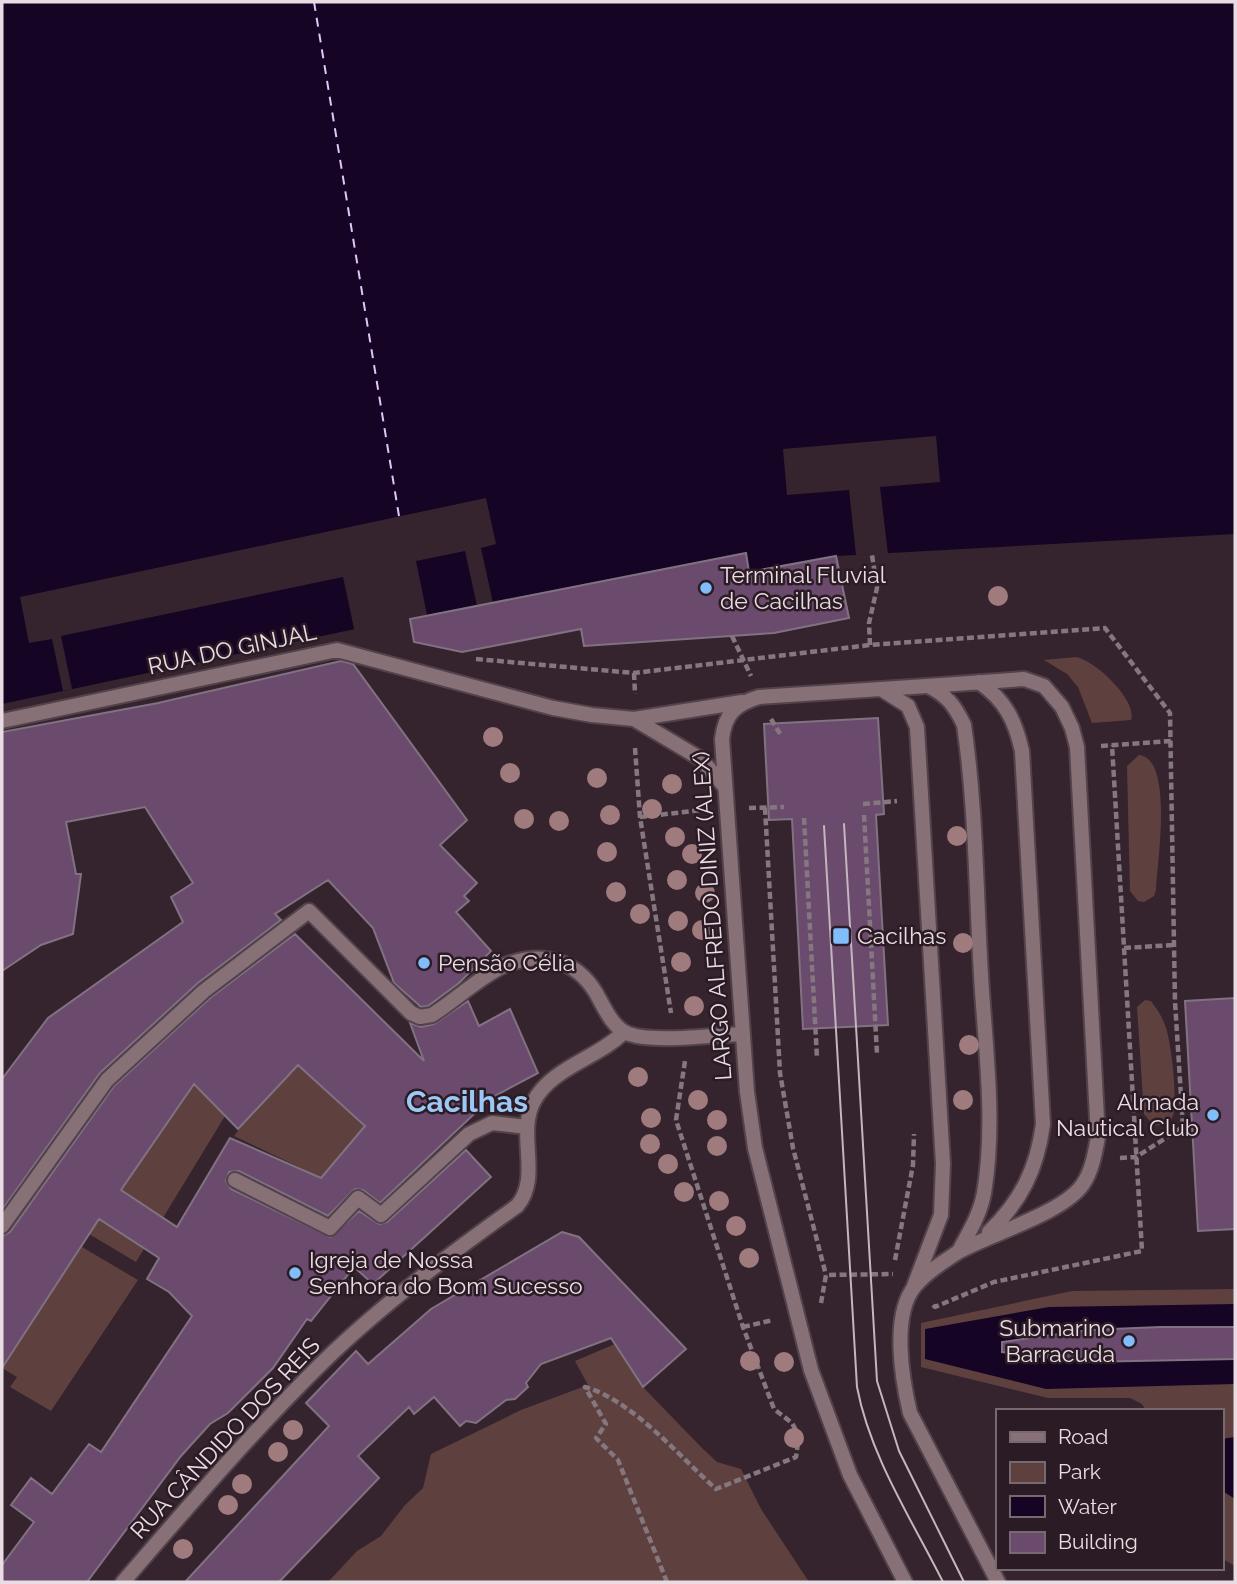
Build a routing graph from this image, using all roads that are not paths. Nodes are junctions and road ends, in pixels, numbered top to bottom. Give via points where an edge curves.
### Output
1 (979, 682) junction
2 (927, 686) junction
3 (881, 689) junction
4 (742, 702) junction
5 (634, 719) junction
6 (2, 721) edge
7 (725, 787) junction
8 (624, 1032) junction
9 (743, 1034) junction
10 (527, 1127) junction
11 (236, 1180) dead end
12 (2, 1226) edge
13 (983, 1238) junction
14 (958, 1252) junction
15 (913, 1287) junction
16 (123, 1582) edge
17 (905, 1582) edge
18 (998, 1582) edge

1 - 2 street
1 - 13 street via 996,694 1009,712 1022,751 1043,1124 1024,1193
1 - 13 street via 1024,680 1044,687 1062,707 1077,747 1098,1137 1083,1185 1063,1204
2 - 3 street
2 - 14 street via 955,705 964,725 986,1070 984,1194 976,1221
3 - 4 street
3 - 15 street via 908,706 917,727 943,1164 942,1215
4 - 5 street, RUA DO GINJAL
4 - 7 street, LARGO ALFREDO DINIZ (ALEX) via 724,724
5 - 6 street, RUA DO GINJAL via 553,708 337,650
5 - 7 street, RUA DO GINJAL via 701,759
7 - 9 street, LARGO ALFREDO DINIZ (ALEX)
8 - 9 street via 679,1037
8 - 10 street, RUA CÂNDIDO DOS REIS via 611,1045 546,1084 532,1103
8 - 12 street via 580,971 565,962 547,960 506,964 432,1016 420,1017 309,911 204,991 107,1080
9 - 17 street, LARGO ALFREDO DINIZ (ALEX) via 755,1148 811,1370 850,1475
10 - 11 street via 492,1123 469,1134 381,1215 358,1198 330,1228
10 - 16 street, RUA CÂNDIDO DOS REIS via 527,1188 517,1206 382,1310 323,1362 249,1438
13 - 14 street
14 - 15 street
15 - 18 street via 900,1350 910,1413

